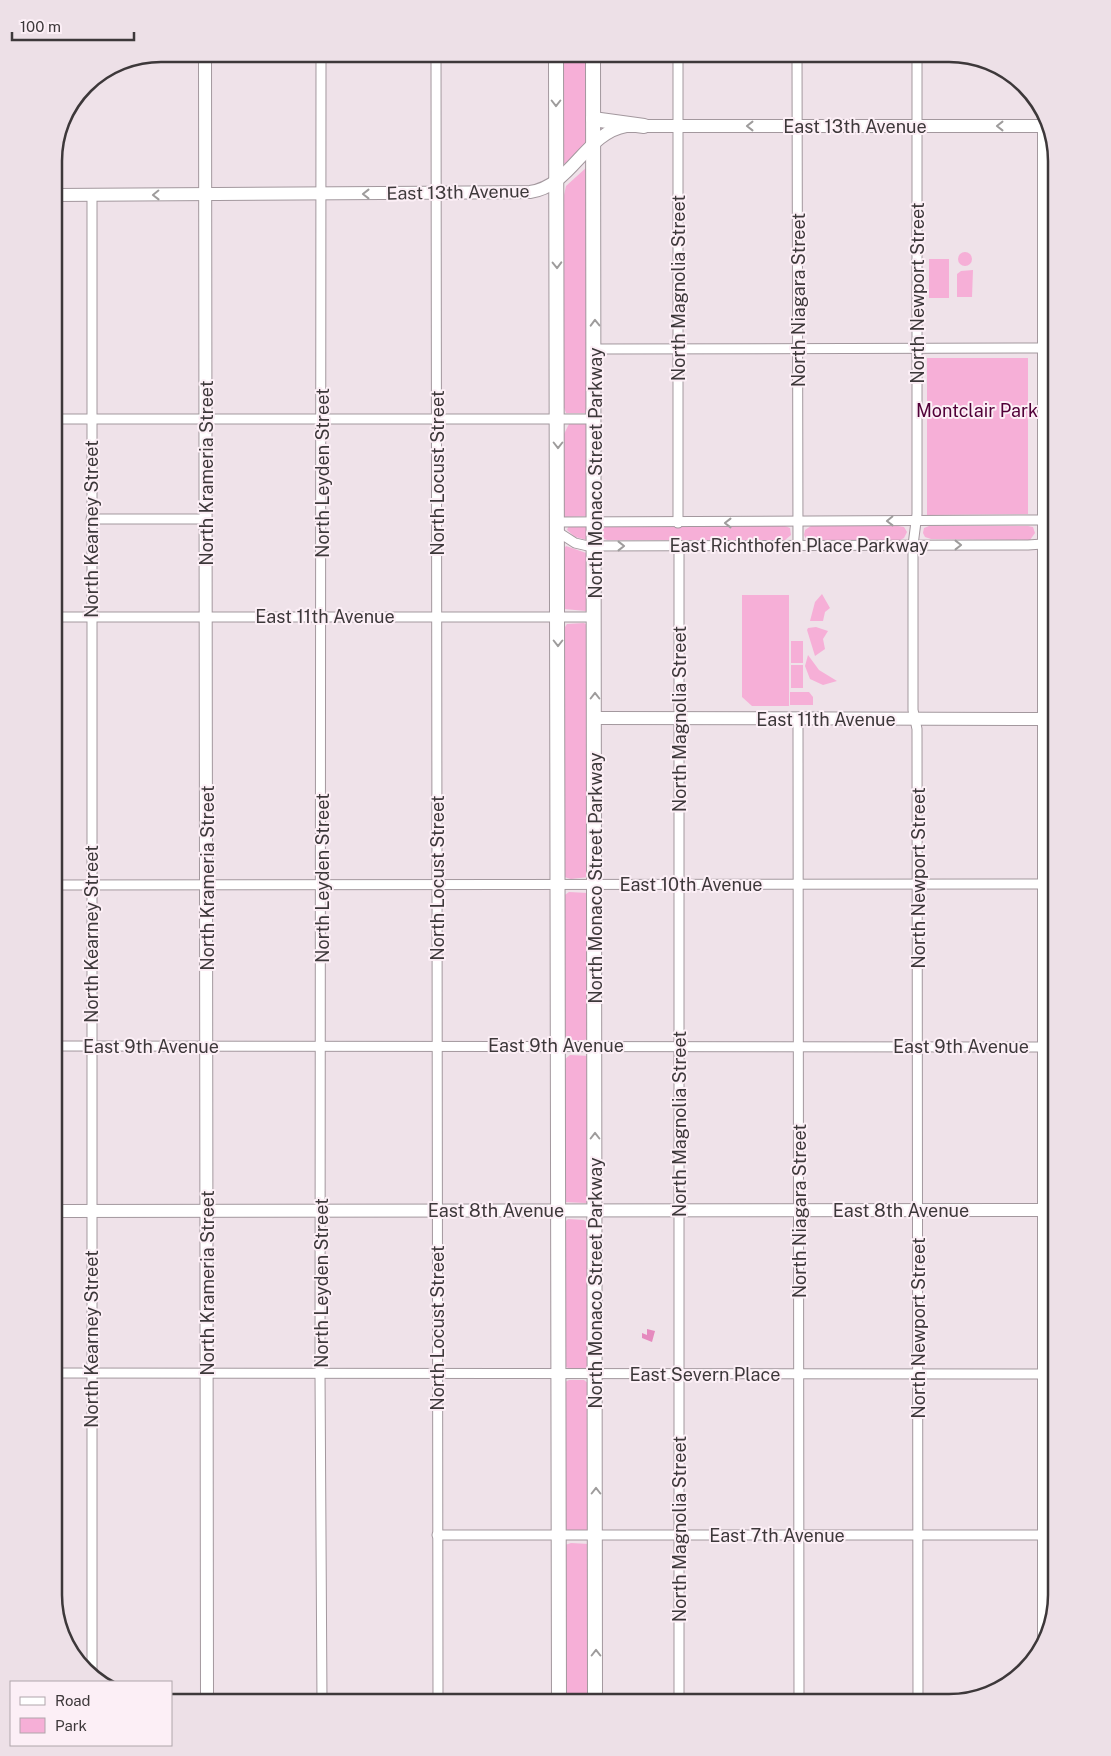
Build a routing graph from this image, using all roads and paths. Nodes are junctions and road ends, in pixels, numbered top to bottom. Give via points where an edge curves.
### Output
1 (205, 62) edge
2 (321, 62) edge
3 (436, 62) edge
4 (556, 62) edge
5 (593, 63) edge
6 (678, 63) edge
7 (798, 63) edge
8 (917, 63) edge
9 (593, 119) junction
10 (917, 125) junction
11 (644, 126) junction
12 (678, 126) junction
13 (798, 126) junction
14 (1042, 126) edge
15 (1046, 140) edge
16 (593, 145) junction
17 (556, 181) junction
18 (205, 194) junction
19 (321, 194) junction
20 (437, 194) junction
21 (63, 195) edge
22 (92, 195) junction
23 (917, 348) junction
24 (1044, 348) junction
25 (1048, 348) edge
26 (595, 349) junction
27 (678, 349) junction
28 (798, 349) junction
29 (321, 418) junction
30 (63, 419) edge
31 (91, 419) junction
32 (206, 419) junction
33 (436, 419) junction
34 (558, 419) junction
35 (595, 419) junction
36 (91, 519) junction
37 (206, 519) junction
38 (917, 520) junction
39 (1044, 520) junction
40 (798, 522) junction
41 (595, 523) junction
42 (678, 523) junction
43 (558, 527) junction
44 (1044, 543) junction
45 (1048, 543) edge
46 (679, 545) junction
47 (798, 545) junction
48 (912, 545) junction
49 (595, 546) junction
50 (1044, 587) junction
51 (1048, 589) edge
52 (206, 616) junction
53 (322, 616) junction
54 (437, 616) junction
55 (63, 617) edge
56 (91, 617) junction
57 (558, 617) junction
58 (595, 617) junction
59 (595, 718) junction
60 (679, 719) junction
61 (798, 719) junction
62 (1044, 719) junction
63 (1048, 719) edge
64 (915, 720) junction
65 (437, 884) junction
66 (558, 884) junction
67 (596, 884) junction
68 (679, 884) junction
69 (799, 884) junction
70 (918, 884) junction
71 (1044, 884) junction
72 (1048, 884) edge
73 (62, 885) edge
74 (91, 885) junction
75 (207, 885) junction
76 (322, 885) junction
77 (436, 1044) junction
78 (321, 1045) junction
79 (558, 1045) junction
80 (596, 1045) junction
81 (679, 1045) junction
82 (799, 1045) junction
83 (918, 1045) junction
84 (62, 1046) edge
85 (92, 1046) junction
86 (1044, 1046) junction
87 (1048, 1046) edge
88 (206, 1047) junction
89 (62, 1210) edge
90 (206, 1210) junction
91 (322, 1210) junction
92 (437, 1210) junction
93 (558, 1210) junction
94 (595, 1210) junction
95 (679, 1210) junction
96 (800, 1210) junction
97 (919, 1210) junction
98 (1044, 1210) junction
99 (1048, 1210) edge
100 (92, 1211) junction
101 (62, 1373) edge
102 (90, 1373) junction
103 (320, 1373) junction
104 (207, 1374) junction
105 (437, 1374) junction
106 (558, 1374) junction
107 (595, 1374) junction
108 (679, 1374) junction
109 (799, 1374) junction
110 (918, 1374) junction
111 (1044, 1374) junction
112 (1048, 1374) edge
113 (437, 1535) junction
114 (558, 1535) junction
115 (596, 1535) junction
116 (679, 1535) junction
117 (799, 1535) junction
118 (918, 1535) junction
119 (1044, 1535) junction
120 (1048, 1535) edge
121 (1044, 1623) edge
122 (92, 1665) edge
123 (207, 1693) edge
124 (322, 1693) edge
125 (438, 1693) edge
126 (559, 1694) edge
127 (595, 1694) edge
128 (679, 1694) edge
129 (799, 1694) edge
130 (918, 1694) edge

1 - 18 street, North Krameria Street
2 - 19 street, North Leyden Street
3 - 20 street, North Locust Street
4 -> 17 main road, North Monaco Street Parkway
5 - 9 main road, North Monaco Street Parkway
6 - 12 street, North Magnolia Street
7 - 13 street, North Niagara Street
8 - 10 street, North Newport Street
9 - 11 main road
9 - 16 main road, North Monaco Street Parkway
10 - 13 street, East 13th Avenue
14 -> 10 street, East 13th Avenue
10 - 23 street, North Newport Street
11 - 12 street, East 13th Avenue
11 - 16 street, East 13th Avenue via 617,128
13 -> 12 street, East 13th Avenue
12 - 27 street, North Magnolia Street
13 - 28 street, North Niagara Street
15 - 24 street
16 - 17 street, East 13th Avenue
26 -> 16 main road, North Monaco Street Parkway
17 - 20 street, East 13th Avenue via 542,190 530,192
17 -> 34 main road, North Monaco Street Parkway
18 - 19 street, East 13th Avenue
18 -> 22 street, East 13th Avenue
18 - 32 street, North Krameria Street
20 -> 19 street, East 13th Avenue
19 - 29 street, North Leyden Street
20 - 33 street, North Locust Street
21 - 22 street, East 13th Avenue
22 - 31 street, North Kearney Street
23 - 24 street
23 - 28 street
23 - 38 street, North Newport Street
24 - 25 street
24 - 39 street
26 - 27 street
26 - 35 main road, North Monaco Street Parkway
27 - 28 street
27 - 42 street, North Magnolia Street
28 - 40 street, North Niagara Street
29 - 32 street
29 - 33 street
29 - 53 street, North Leyden Street
30 - 31 street
31 - 32 street
31 - 36 street, North Kearney Street
32 - 37 street, North Krameria Street
33 - 34 street
33 - 54 street, North Locust Street
34 - 35 street
34 -> 43 main road, North Monaco Street Parkway
35 - 41 main road, North Monaco Street Parkway
36 - 37 street
36 - 56 street, North Kearney Street
37 - 52 street, North Krameria Street
38 - 39 street, East Richthofen Place Parkway
38 -> 40 street, East Richthofen Place Parkway
38 - 48 street, North Newport Street
39 - 44 street
40 -> 42 street, East Richthofen Place Parkway
40 - 47 street, North Niagara Street
41 - 42 street, East Richthofen Place Parkway
41 - 43 street, East Richthofen Place Parkway
41 - 49 main road, North Monaco Street Parkway
43 - 49 street, East Richthofen Place Parkway via 575,543
43 - 57 main road, North Monaco Street Parkway
44 - 45 street, East Richthofen Place Parkway
48 -> 44 street, East Richthofen Place Parkway
44 - 50 street
46 - 47 street, East Richthofen Place Parkway
49 -> 46 street, East Richthofen Place Parkway
46 - 60 street, North Magnolia Street
47 - 48 street, East Richthofen Place Parkway
48 - 64 street, North Newport Street
49 - 58 main road, North Monaco Street Parkway
50 - 51 street
50 - 62 street
52 - 53 street, East 11th Avenue
52 - 56 street, East 11th Avenue
52 - 75 street, North Krameria Street
53 - 54 street, East 11th Avenue
53 - 76 street, North Leyden Street
54 - 57 street, East 11th Avenue
54 - 65 street, North Locust Street
55 - 56 street, East 11th Avenue
56 - 74 street, North Kearney Street
57 - 58 street, East 11th Avenue
57 -> 66 main road, North Monaco Street Parkway
59 -> 58 main road, North Monaco Street Parkway
59 - 60 street, East 11th Avenue
59 - 67 main road, North Monaco Street Parkway
60 - 61 street, East 11th Avenue
60 - 68 street, North Magnolia Street
61 - 64 street, East 11th Avenue
61 - 69 street, North Niagara Street
62 - 63 street, East 11th Avenue
62 - 64 street, East 11th Avenue
62 - 71 street
64 - 70 street, North Newport Street
65 - 66 street, East 10th Avenue
65 - 76 street, East 10th Avenue
65 - 77 street, North Locust Street
66 - 67 street, East 10th Avenue
66 - 79 main road, North Monaco Street Parkway
67 - 68 street, East 10th Avenue
67 - 80 main road, North Monaco Street Parkway
68 - 69 street, East 10th Avenue
68 - 81 street, North Magnolia Street
69 - 70 street, East 10th Avenue
69 - 82 street, North Niagara Street
70 - 71 street, East 10th Avenue
70 - 83 street, North Newport Street
71 - 72 street, East 10th Avenue
71 - 86 street
73 - 74 street, East 10th Avenue
74 - 75 street, East 10th Avenue
74 - 85 street, North Kearney Street
75 - 76 street, East 10th Avenue
75 - 88 street, North Krameria Street
76 - 78 street, North Leyden Street
77 - 78 street, East 9th Avenue
77 - 79 street, East 9th Avenue
77 - 92 street, North Locust Street
78 - 88 street, East 9th Avenue
78 - 91 street, North Leyden Street
79 - 80 street, East 9th Avenue
79 - 93 main road, North Monaco Street Parkway
80 - 81 street, East 9th Avenue
94 -> 80 main road, North Monaco Street Parkway
81 - 82 street, East 9th Avenue
81 - 95 street, North Magnolia Street
82 - 83 street, East 9th Avenue
82 - 96 street, North Niagara Street
83 - 86 street, East 9th Avenue
83 - 97 street, North Newport Street
84 - 85 street, East 9th Avenue
85 - 88 street, East 9th Avenue
85 - 100 street, North Kearney Street
86 - 87 street, East 9th Avenue
86 - 98 street
88 - 90 street, North Krameria Street
89 - 100 street, East 8th Avenue
90 - 91 street, East 8th Avenue
90 - 100 street, East 8th Avenue
90 - 104 street, North Krameria Street
91 - 92 street, East 8th Avenue
91 - 103 street, North Leyden Street
92 - 93 street, East 8th Avenue
92 - 105 street, North Locust Street
93 - 94 street, East 8th Avenue
93 - 106 main road, North Monaco Street Parkway
94 - 95 street, East 8th Avenue
94 - 107 main road, North Monaco Street Parkway
95 - 96 street, East 8th Avenue
95 - 108 street, North Magnolia Street
96 - 97 street, East 8th Avenue
96 - 109 street, North Niagara Street
97 - 98 street, East 8th Avenue
97 - 110 street, North Newport Street
98 - 99 street, East 8th Avenue
98 - 111 street
100 - 102 street, North Kearney Street
101 - 102 street, East Severn Place
102 - 104 street, East Severn Place
102 - 122 street, North Kearney Street
103 - 104 street, East Severn Place
103 - 105 street, East Severn Place
103 - 124 street, North Leyden Street
104 - 123 street, North Krameria Street
105 - 106 street, East Severn Place
105 - 113 street, North Locust Street
106 - 107 street, East Severn Place
106 - 114 main road, North Monaco Street Parkway
107 - 108 street, East Severn Place
115 -> 107 main road, North Monaco Street Parkway
108 - 109 street, East Severn Place
108 - 116 street, North Magnolia Street
109 - 110 street, East Severn Place
109 - 117 street, North Niagara Street
110 - 111 street, East Severn Place
110 - 118 street, North Newport Street
111 - 112 street, East Severn Place
111 - 119 street
113 - 114 street, East 7th Avenue
113 - 125 street, North Locust Street
114 - 115 street, East 7th Avenue
114 - 126 main road, North Monaco Street Parkway
115 - 116 street, East 7th Avenue
127 -> 115 main road, North Monaco Street Parkway
116 - 117 street, East 7th Avenue
116 - 128 street, North Magnolia Street
117 - 118 street, East 7th Avenue
117 - 129 street, North Niagara Street
118 - 119 street, East 7th Avenue
118 - 130 street, North Newport Street
119 - 120 street, East 7th Avenue
119 - 121 street

